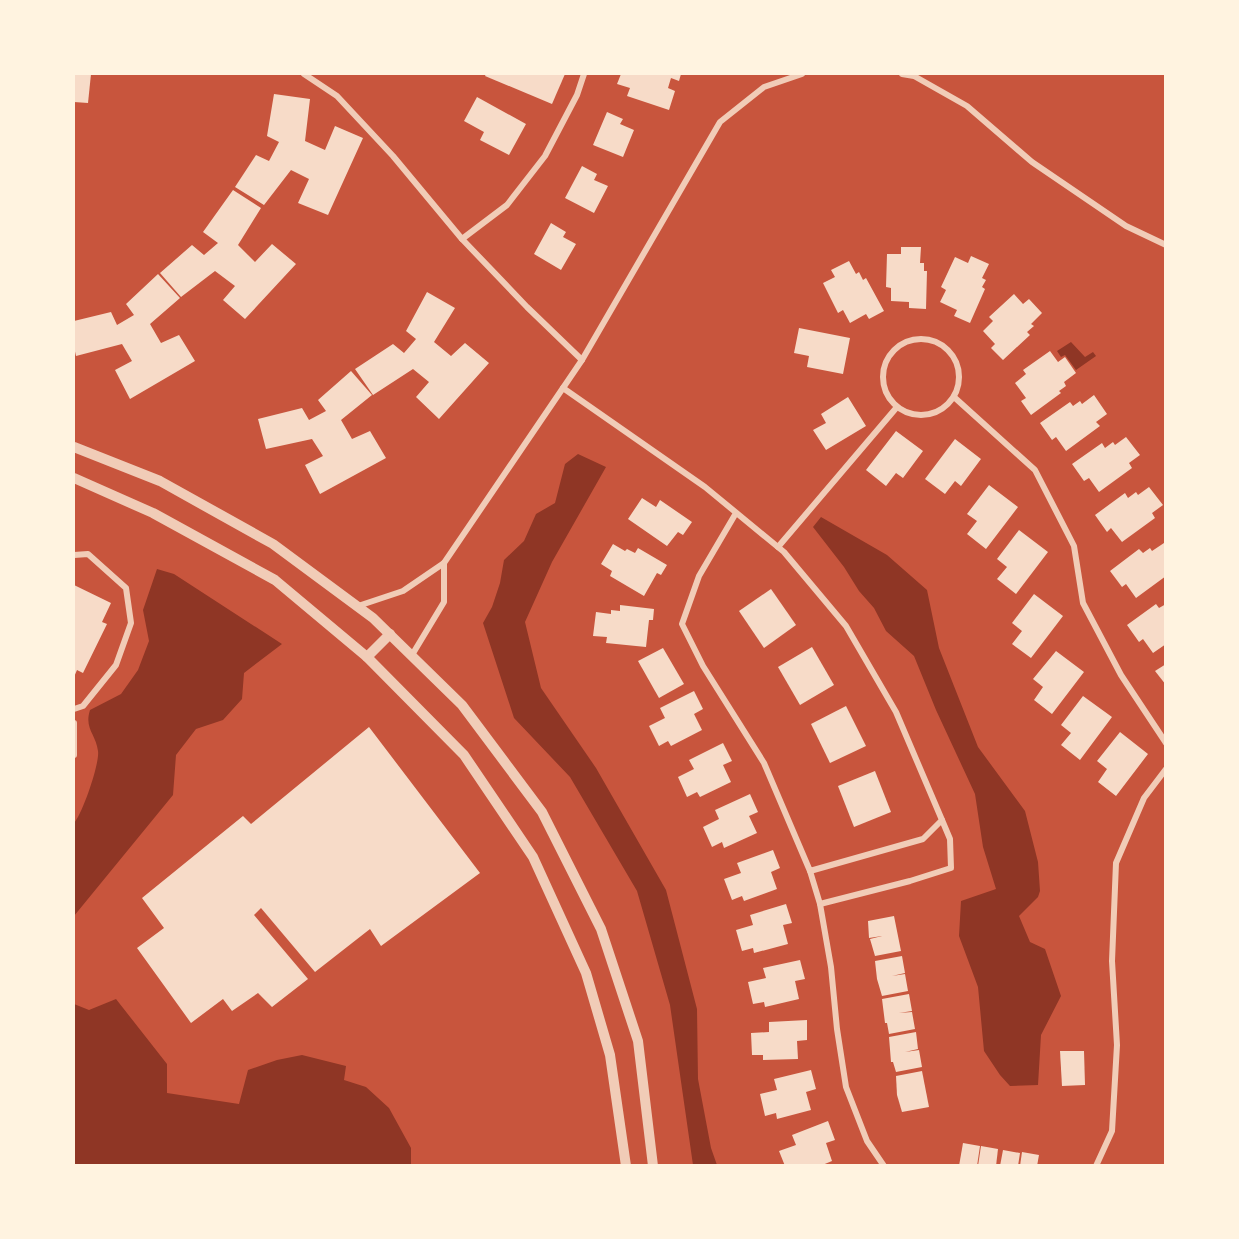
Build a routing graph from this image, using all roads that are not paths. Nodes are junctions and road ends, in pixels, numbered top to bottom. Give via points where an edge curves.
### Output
1 (304, 74) edge
2 (584, 74) edge
3 (802, 74) edge
4 (902, 74) edge
5 (462, 239) junction
6 (1166, 245) edge
7 (582, 360) junction
8 (563, 388) junction
9 (954, 397) junction
10 (897, 407) junction
11 (74, 447) edge
12 (74, 478) edge
13 (736, 513) junction
14 (778, 547) junction
15 (74, 555) edge
16 (444, 563) junction
17 (357, 606) junction
18 (390, 634) junction
19 (412, 656) junction
20 (367, 657) junction
21 (74, 709) edge
22 (74, 723) edge
23 (1166, 743) edge
24 (74, 755) edge
25 (1166, 769) edge
26 (942, 820) junction
27 (810, 871) junction
28 (820, 904) junction
29 (626, 1166) edge
30 (653, 1166) edge
31 (884, 1166) edge
32 (1096, 1166) edge

1 - 5 street via 337,96
2 - 5 street via 545,156 507,206
3 - 7 street via 764,87 720,122
4 - 6 street via 914,76 967,106 1032,162 1126,226
5 - 7 street
7 - 8 street
8 - 13 street
8 - 16 street
9 - 10 street via 934,413 915,414
9 - 10 street via 959,372 955,359 937,343 914,340 902,345 886,363 884,387
9 - 23 street via 1035,470 1074,546 1083,603 1121,675
10 - 14 street
11 - 17 street via 160,481 273,544
12 - 20 street via 153,513 275,580
13 - 14 street
13 - 27 street via 699,576 682,624 703,666 764,763
14 - 26 street via 846,626 897,712
15 - 21 street via 88,554 126,588 131,623 116,665 83,706
16 - 17 street via 403,591
16 - 19 street via 444,602
17 - 18 street
18 - 19 street
18 - 20 street
19 - 30 street via 462,705 542,812 601,929 638,1041
20 - 29 street via 464,755 533,857 586,973 609,1054
22 - 24 street
25 - 32 street via 1144,798 1116,863 1112,961 1117,1045 1112,1131
26 - 27 street via 923,839
26 - 28 street via 950,839 951,868
27 - 28 street
28 - 31 street via 846,1087 867,1141

